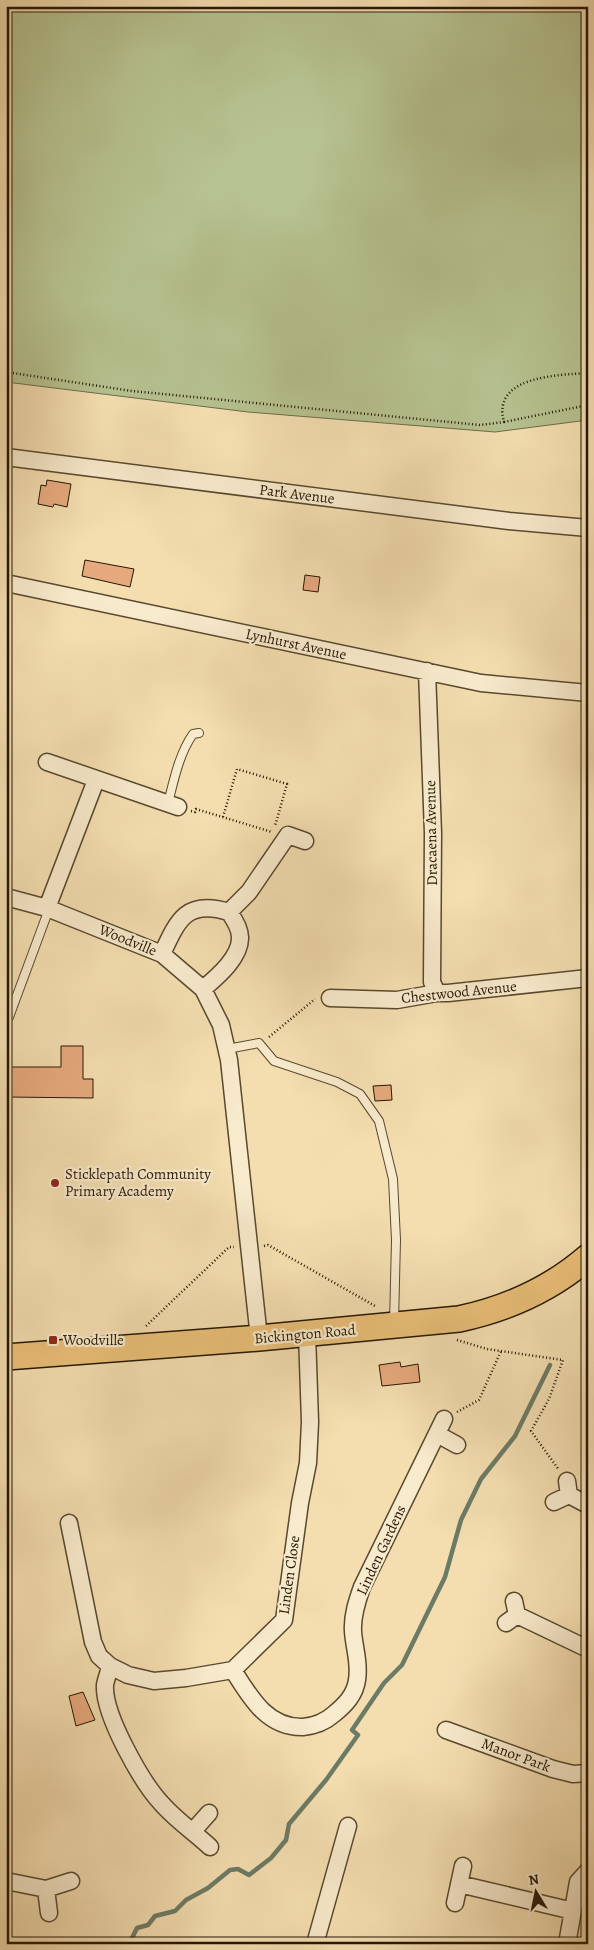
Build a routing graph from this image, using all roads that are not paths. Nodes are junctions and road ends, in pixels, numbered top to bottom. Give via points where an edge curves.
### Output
1 (6, 457) edge
2 (588, 528) edge
3 (6, 583) edge
4 (427, 672) junction
5 (588, 693) edge
6 (200, 733) dead end
7 (47, 762) dead end
8 (96, 780) junction
9 (173, 805) joint
10 (304, 841) dead end
11 (6, 898) edge
12 (48, 908) junction
13 (229, 912) junction
14 (162, 954) junction
15 (588, 978) edge
16 (202, 989) junction
17 (436, 993) junction
18 (330, 998) road end
19 (6, 1017) edge
20 (227, 1049) junction
21 (588, 1257) edge
22 (393, 1326) junction
23 (307, 1334) junction
24 (259, 1338) junction
25 (6, 1357) edge
26 (444, 1419) road end
27 (437, 1434) junction
28 (457, 1445) dead end
29 (554, 1502) dead end
30 (588, 1505) edge
31 (69, 1523) dead end
32 (512, 1613) dead end
33 (588, 1649) edge
34 (110, 1666) junction
35 (233, 1670) junction
36 (446, 1730) dead end
37 (588, 1772) edge
38 (209, 1813) dead end
39 (348, 1826) dead end
40 (193, 1831) junction
41 (210, 1847) dead end
42 (463, 1866) dead end
43 (588, 1871) edge
44 (6, 1881) edge
45 (71, 1881) dead end
46 (459, 1884) junction
47 (46, 1889) junction
48 (455, 1904) dead end
49 (573, 1910) junction
50 (49, 1913) dead end
51 (315, 1944) edge
52 (567, 1944) edge

1 - 2 street, Park Avenue via 509,521
3 - 4 street, Lynhurst Avenue
4 - 5 street, Lynhurst Avenue via 481,683
4 - 17 street, Dracaena Avenue via 433,833 432,982
6 - 9 lane via 193,734 188,742 175,775
7 - 8 street
8 - 9 street
8 - 12 street
10 - 13 street via 288,835 249,892
11 - 12 street, Woodville
12 - 14 street, Woodville
12 - 19 lane via 9,1017
13 - 14 street via 200,907 186,914 172,932
13 - 16 street via 240,936 238,950
14 - 16 street, Woodville
15 - 17 street, Chestwood Avenue
16 - 20 street, Woodville via 221,1025
17 - 18 street, Chestwood Avenue via 397,1000
20 - 22 lane via 259,1043 274,1060 360,1094 379,1121 393,1179 396,1240
20 - 24 street, Woodville
21 - 22 main road, Bickington Road via 548,1286 486,1313
22 - 23 main road, Bickington Road
23 - 24 main road, Bickington Road
23 - 35 street, Linden Close via 308,1463 284,1620
24 - 25 main road, Bickington Road
26 - 27 street, Linden Gardens
27 - 28 street
27 - 35 street, Linden Gardens via 362,1586 355,1607 353,1631 358,1661 357,1681 344,1706 313,1726 293,1727 276,1722 247,1693
29 - 30 street via 568,1488
31 - 34 street via 93,1642 99,1656
32 - 33 street
34 - 35 street via 154,1681
34 - 40 street via 105,1686 108,1708 123,1743 161,1804
36 - 37 street, Manor Park via 553,1769 573,1774
38 - 40 street
39 - 51 street
40 - 41 street
42 - 46 street
43 - 49 street via 578,1882
44 - 47 street
45 - 47 street
46 - 48 street
46 - 49 street
47 - 50 street
49 - 52 street

